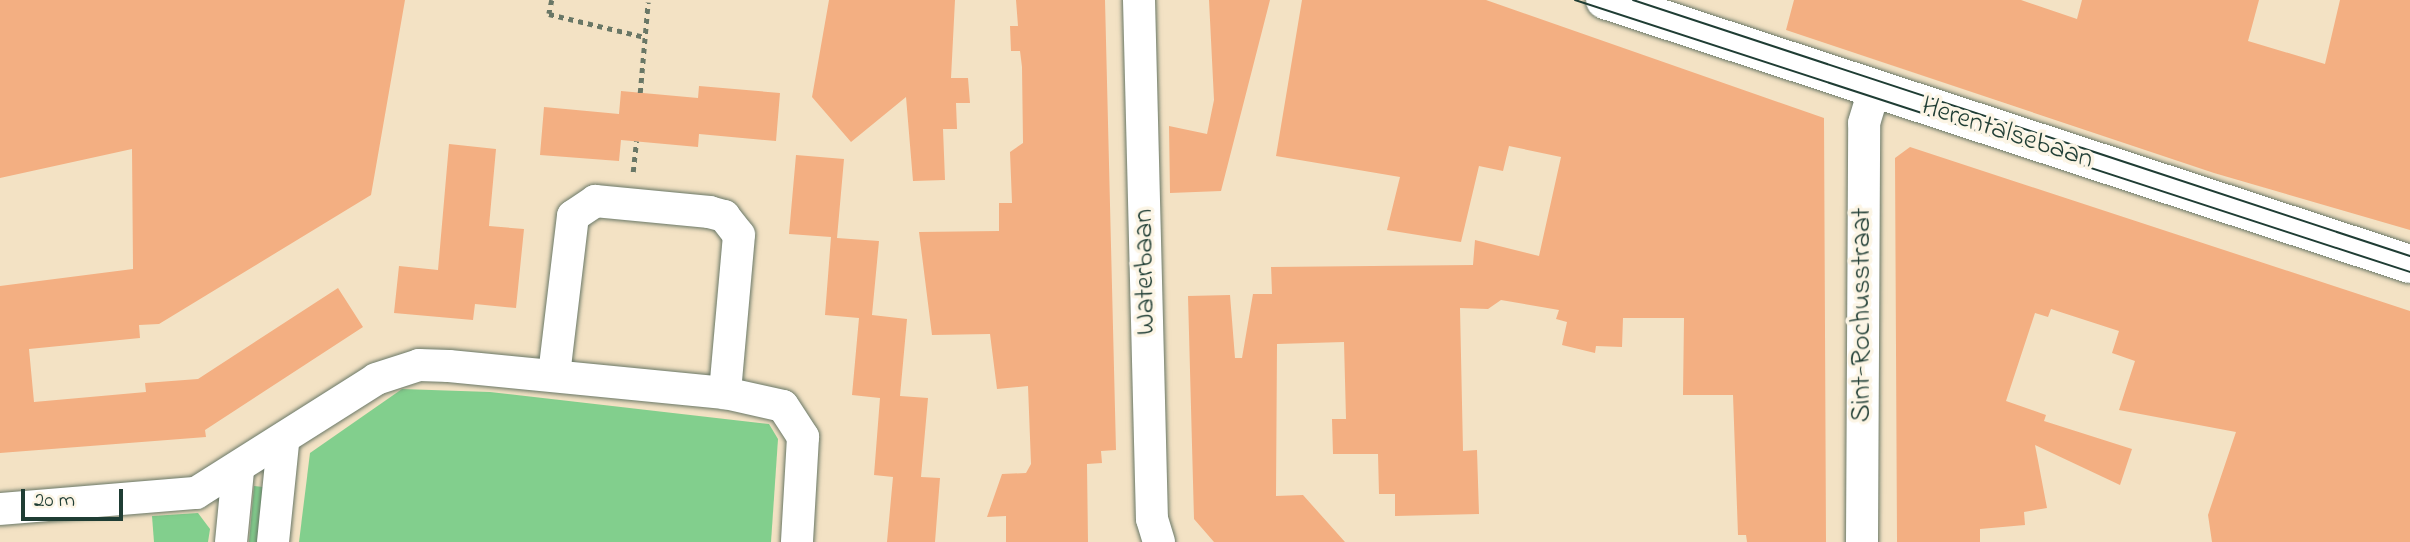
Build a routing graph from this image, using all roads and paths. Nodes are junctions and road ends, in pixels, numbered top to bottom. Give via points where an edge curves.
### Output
1 (552, 0) edge
2 (1139, 0) edge
3 (1605, 0) edge
4 (648, 2) dead end
5 (645, 37) junction
6 (1874, 90) junction
7 (640, 93) dead end
8 (2410, 264) edge
9 (554, 375) junction
10 (725, 393) junction
11 (283, 443) junction
12 (237, 470) junction
13 (0, 509) edge
14 (231, 542) edge
15 (273, 542) edge
16 (797, 542) edge
17 (1159, 542) edge
18 (1862, 542) edge

1 - 5 path via 549,14
2 - 17 street, Waterbaan via 1152,519
3 - 6 street, Herentalsebaan
4 - 5 path
5 - 7 path
6 - 8 street, Herentalsebaan
6 - 18 street, Sint-Rochusstraat via 1864,122
9 - 10 street
9 - 10 street via 573,216 595,201 696,210 724,216 740,235
9 - 11 street via 449,366 396,369
10 - 16 street via 765,397 796,420 805,460
11 - 12 street
11 - 15 street
12 - 13 street via 196,493
12 - 14 street

